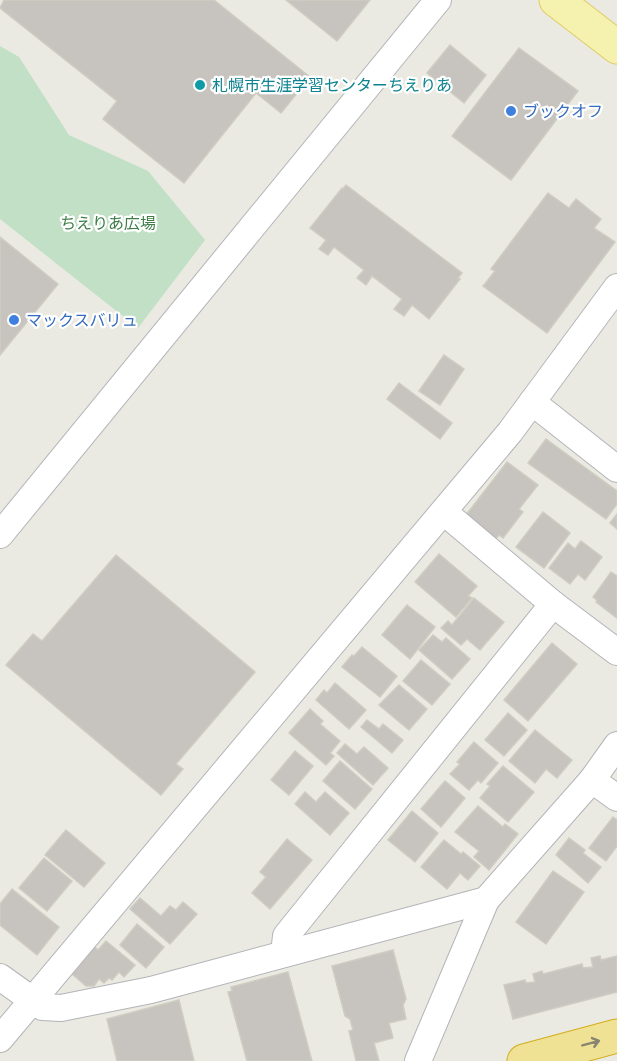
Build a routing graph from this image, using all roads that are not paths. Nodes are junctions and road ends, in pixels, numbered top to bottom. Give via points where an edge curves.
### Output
1 (438, 0) edge
2 (572, 5) edge
3 (617, 47) edge
4 (617, 286) edge
5 (532, 402) junction
6 (617, 469) edge
7 (444, 512) junction
8 (0, 535) edge
9 (553, 604) junction
10 (617, 652) edge
11 (617, 745) edge
12 (592, 780) junction
13 (617, 798) edge
14 (486, 900) junction
15 (284, 954) junction
16 (0, 977) edge
17 (32, 1000) junction
18 (617, 1036) edge
19 (0, 1039) edge
20 (418, 1061) edge
21 (524, 1061) edge

1 - 8 street
2 - 3 main road
4 - 5 street
5 - 6 street
5 - 7 street
7 - 9 street
7 - 17 street
9 - 10 street
9 - 15 street via 286,936
11 - 12 street
12 - 13 street
12 - 14 street
14 - 15 street
14 - 20 street
15 - 17 street via 151,990 61,1008 42,1007
16 - 17 street
17 - 19 street
21 -> 18 highway

